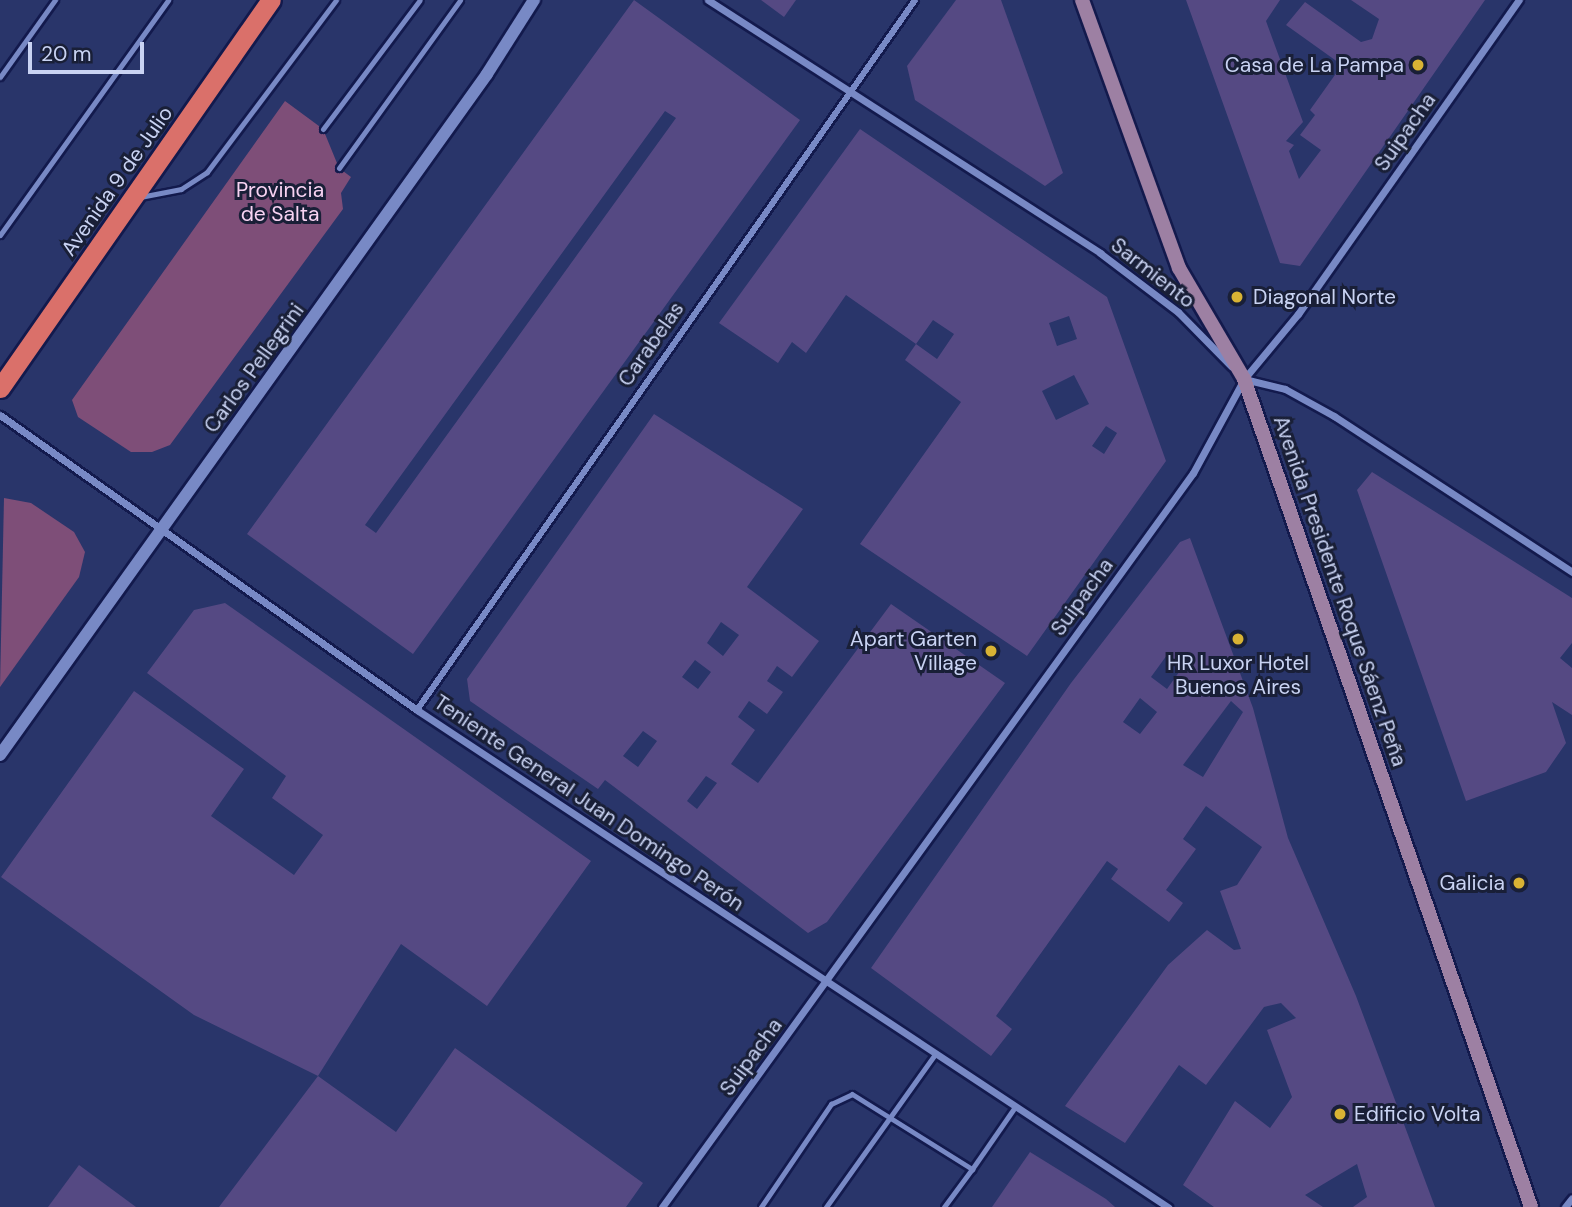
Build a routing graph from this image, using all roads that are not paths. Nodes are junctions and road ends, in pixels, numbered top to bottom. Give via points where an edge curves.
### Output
1 (55, 0) edge
2 (168, 0) edge
3 (271, 0) edge
4 (336, 0) edge
5 (420, 0) edge
6 (460, 0) edge
7 (534, 0) edge
8 (708, 0) edge
9 (915, 0) edge
10 (1082, 0) edge
11 (1518, 0) edge
12 (0, 76) edge
13 (848, 91) junction
14 (323, 129) dead end
15 (339, 168) dead end
16 (132, 199) junction
17 (0, 235) edge
18 (1244, 379) junction
19 (0, 388) edge
20 (0, 415) edge
21 (160, 531) junction
22 (1572, 572) edge
23 (417, 710) junction
24 (0, 755) edge
25 (827, 984) junction
26 (935, 1054) junction
27 (1015, 1107) junction
28 (891, 1117) junction
29 (972, 1169) junction
30 (1572, 1198) edge
31 (662, 1207) edge
32 (761, 1207) edge
33 (826, 1207) edge
34 (944, 1207) edge
35 (1168, 1207) edge
36 (1531, 1207) edge
37 (1565, 1207) edge

1 - 12 lane
2 - 17 lane
3 - 16 highway, Avenida 9 de Julio
4 - 16 lane via 207,172 181,189
5 - 14 lane
6 - 15 lane
7 - 21 street, Carlos Pellegrini
8 - 13 street, Sarmiento
9 - 13 street, Carabelas
10 - 18 main road, Avenida Presidente Roque Sáenz Peña via 1179,268
11 - 18 street, Suipacha via 1298,314
13 - 18 street, Sarmiento via 1100,253 1178,312
13 - 23 street, Carabelas
16 - 19 highway, Avenida 9 de Julio
18 - 22 street via 1285,389 1334,416
18 - 25 street, Suipacha via 1193,473
18 - 36 main road, Avenida Presidente Roque Sáenz Peña
20 - 21 street, Teniente General Juan Domingo Perón
21 - 23 street, Teniente General Juan Domingo Perón
21 - 24 street, Carlos Pellegrini
23 - 25 street, Teniente General Juan Domingo Perón
25 - 26 street, Teniente General Juan Domingo Perón
25 - 31 street, Suipacha
26 - 27 street, Teniente General Juan Domingo Perón
26 - 28 lane
27 - 29 lane
27 - 35 street, Teniente General Juan Domingo Perón
28 - 29 lane
28 - 32 lane via 852,1094 841,1097
28 - 33 lane
29 - 34 lane
30 - 37 street

